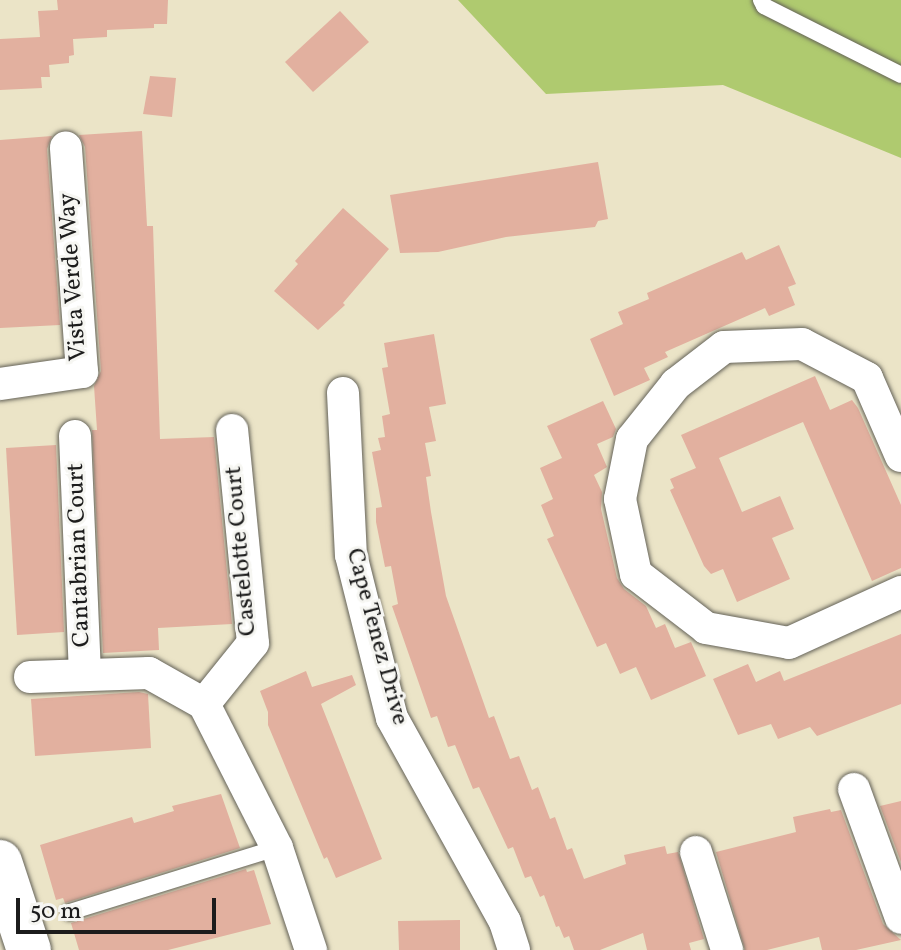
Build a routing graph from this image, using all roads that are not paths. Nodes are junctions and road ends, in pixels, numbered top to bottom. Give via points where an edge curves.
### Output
1 (761, 0) edge
2 (901, 75) edge
3 (66, 148) dead end
4 (0, 384) edge
5 (343, 393) dead end
6 (232, 430) dead end
7 (75, 436) dead end
8 (901, 456) edge
9 (901, 592) edge
10 (85, 673) junction
11 (30, 677) dead end
12 (204, 704) junction
13 (854, 789) dead end
14 (277, 848) junction
15 (696, 852) dead end
16 (0, 862) edge
17 (70, 912) dead end
18 (901, 918) edge
19 (29, 950) edge
20 (311, 950) edge
21 (514, 950) edge
22 (727, 950) edge

1 - 2 lane
3 - 4 street, Vista Verde Way via 82,372
5 - 21 street, Cape Tenez Drive via 351,555 392,718 505,922
6 - 12 street, Castelotte Court via 253,643
7 - 10 street, Cantabrian Court
8 - 9 street via 867,378 802,344 724,347 676,384 632,439 620,499 636,574 706,628 789,643
10 - 11 street
10 - 12 street via 149,673
12 - 14 street
13 - 18 street
14 - 17 lane
14 - 20 street
15 - 22 street
16 - 19 main road

